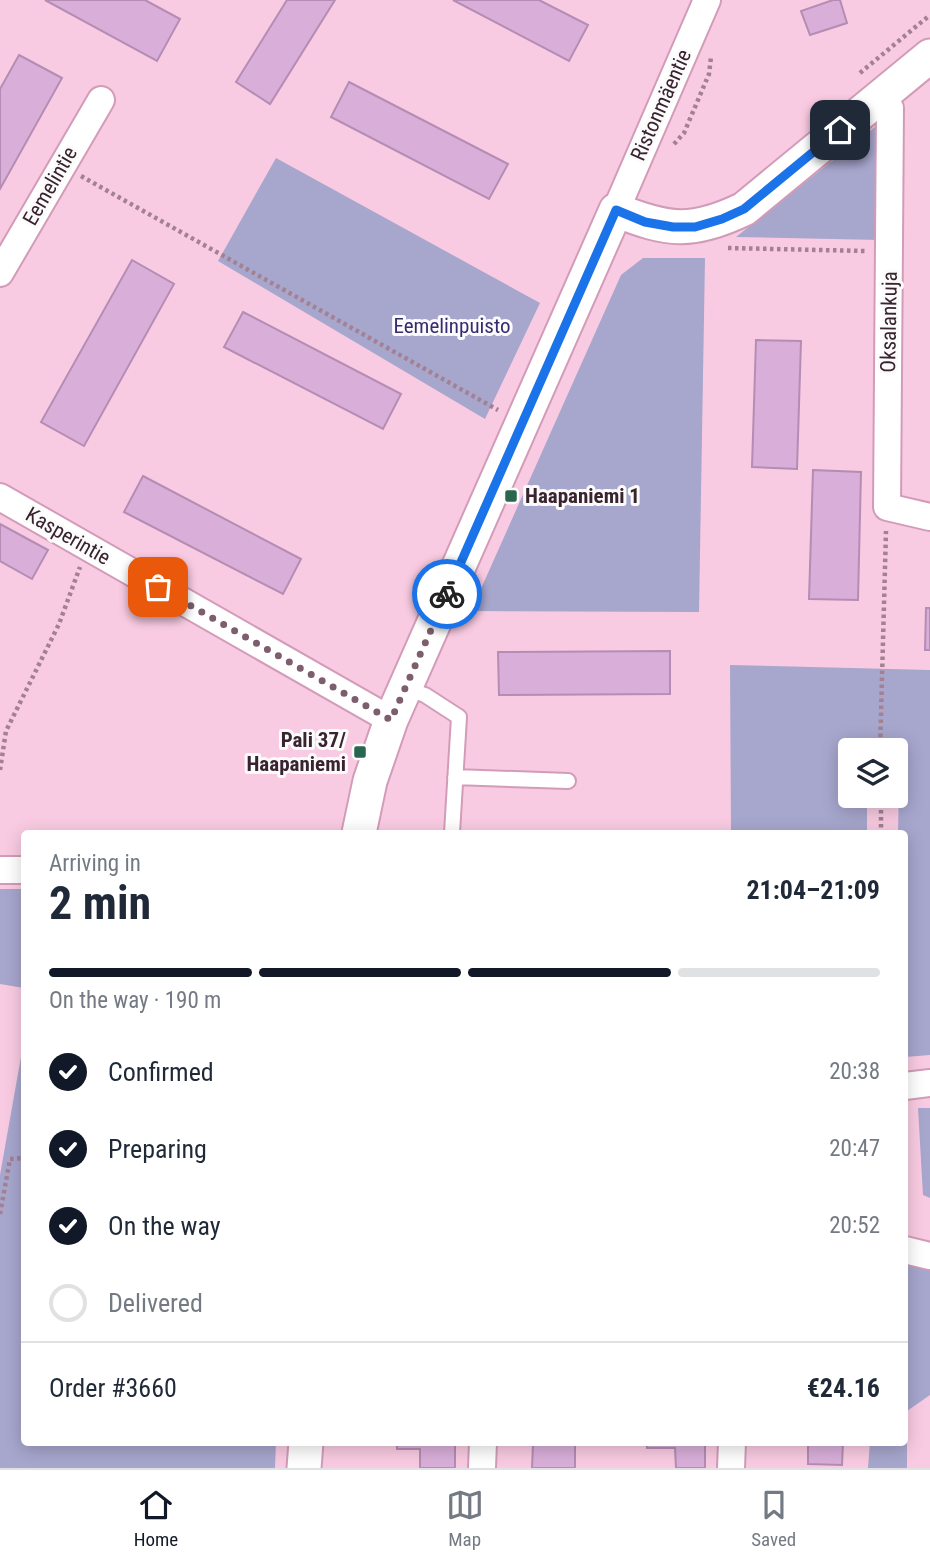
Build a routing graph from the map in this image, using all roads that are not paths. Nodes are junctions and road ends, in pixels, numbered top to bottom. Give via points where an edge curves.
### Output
1 (707, 0) edge
2 (930, 55) edge
3 (882, 95) junction
4 (101, 100) dead end
5 (616, 210) junction
6 (0, 273) edge
7 (0, 497) edge
8 (930, 517) edge
9 (405, 688) junction
10 (391, 720) junction
11 (455, 777) junction
12 (568, 781) dead end
13 (360, 830) edge
14 (452, 830) edge
15 (0, 870) edge
16 (21, 870) edge
17 (930, 1083) edge
18 (908, 1086) edge
19 (908, 1251) edge
20 (930, 1256) edge
21 (306, 1446) edge
22 (483, 1446) edge
23 (732, 1446) edge
24 (304, 1468) edge
25 (482, 1468) edge
26 (732, 1468) edge

1 - 5 street, Ristonmäentie
2 - 3 street
3 - 5 street via 744,209 722,219 695,227 673,227
3 - 8 street, Oksalankuja via 890,108 887,507
4 - 6 street, Eemelintie
5 - 9 street
7 - 10 street, Kasperintie
9 - 10 street
9 - 11 lane via 459,717
10 - 13 street
11 - 12 lane
11 - 14 lane
15 - 16 street
17 - 18 street
19 - 20 street
21 - 24 street
22 - 25 street
23 - 26 street

